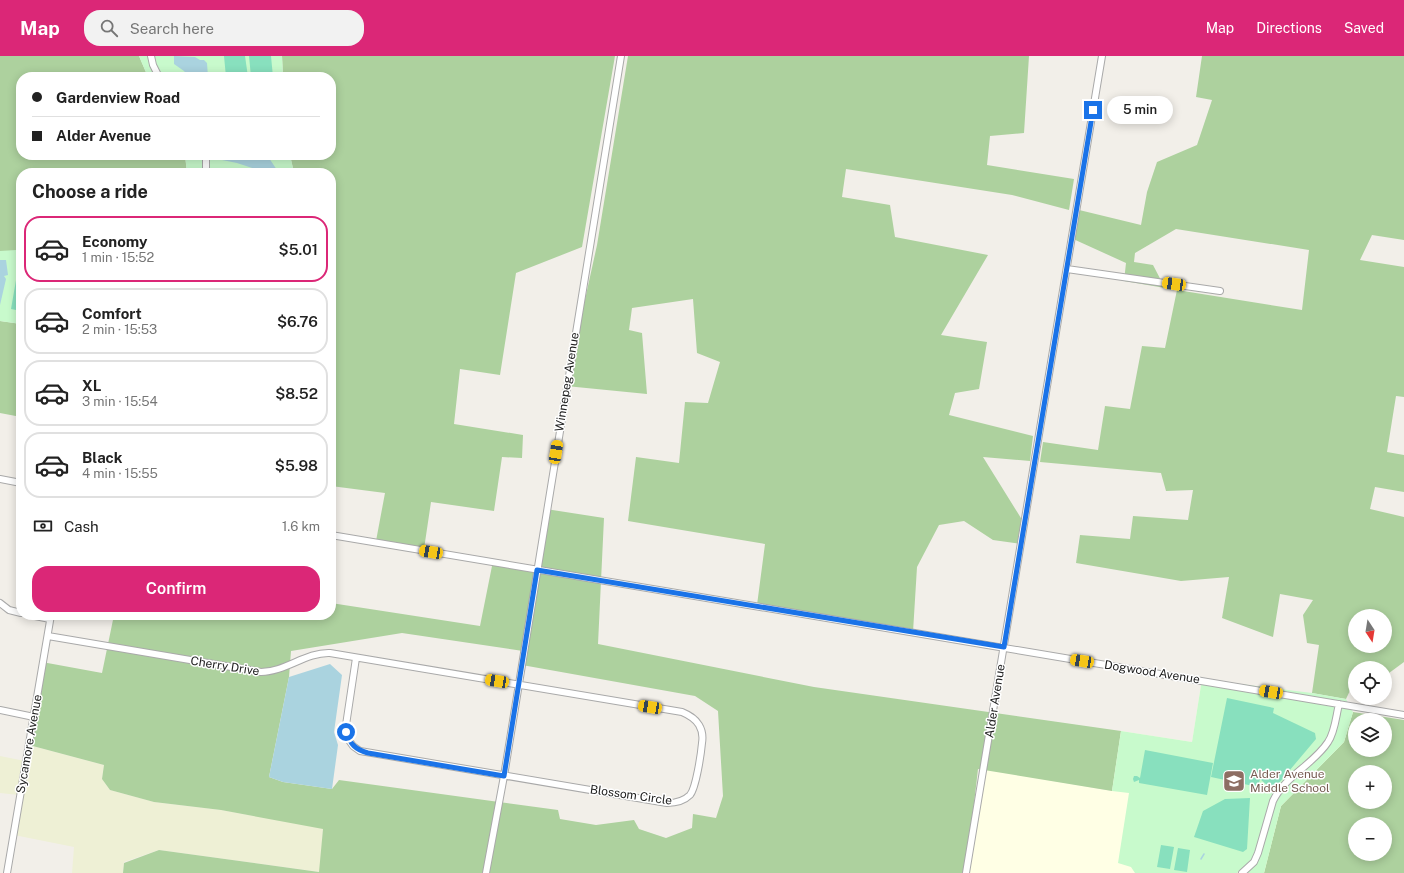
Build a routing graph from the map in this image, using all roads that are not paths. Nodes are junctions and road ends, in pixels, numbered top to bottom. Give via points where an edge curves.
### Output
1 (151, 56) edge
2 (621, 56) edge
3 (1102, 56) edge
4 (156, 72) edge
5 (1067, 269) junction
6 (1220, 291) dead end
7 (0, 479) edge
8 (16, 482) edge
9 (336, 536) edge
10 (537, 570) junction
11 (0, 603) edge
12 (16, 612) edge
13 (50, 620) edge
14 (48, 636) junction
15 (1004, 647) junction
16 (356, 658) junction
17 (518, 685) junction
18 (1339, 704) junction
19 (0, 710) edge
20 (1404, 715) edge
21 (34, 717) junction
22 (504, 776) junction
23 (8, 873) edge
24 (486, 873) edge
25 (966, 873) edge
26 (1242, 873) edge

1 - 4 street
2 - 10 street, Winnepeg Avenue
3 - 5 street, Alder Avenue
5 - 6 street
5 - 15 street, Alder Avenue
7 - 8 street
9 - 10 street, Dogwood Avenue
10 - 15 street, Dogwood Avenue
10 - 17 street, Winnepeg Avenue
11 - 12 street
13 - 14 street, Sycamore Avenue
14 - 16 street, Cherry Drive via 261,672 273,671 323,653
14 - 21 street, Sycamore Avenue
15 - 18 street, Dogwood Avenue
15 - 25 street, Alder Avenue
16 - 17 street, Cherry Drive
16 - 22 street, Blossom Circle via 346,725 348,739 353,746 368,753
17 - 22 street, Winnepeg Avenue
17 - 22 street, Blossom Circle via 682,712 693,717 699,726 702,743 691,793 685,799 674,803
18 - 20 street, Dogwood Avenue
18 - 26 street via 1327,744 1276,795 1258,853 1254,862
19 - 21 street
21 - 23 street, Sycamore Avenue
22 - 24 street, Winnepeg Avenue

